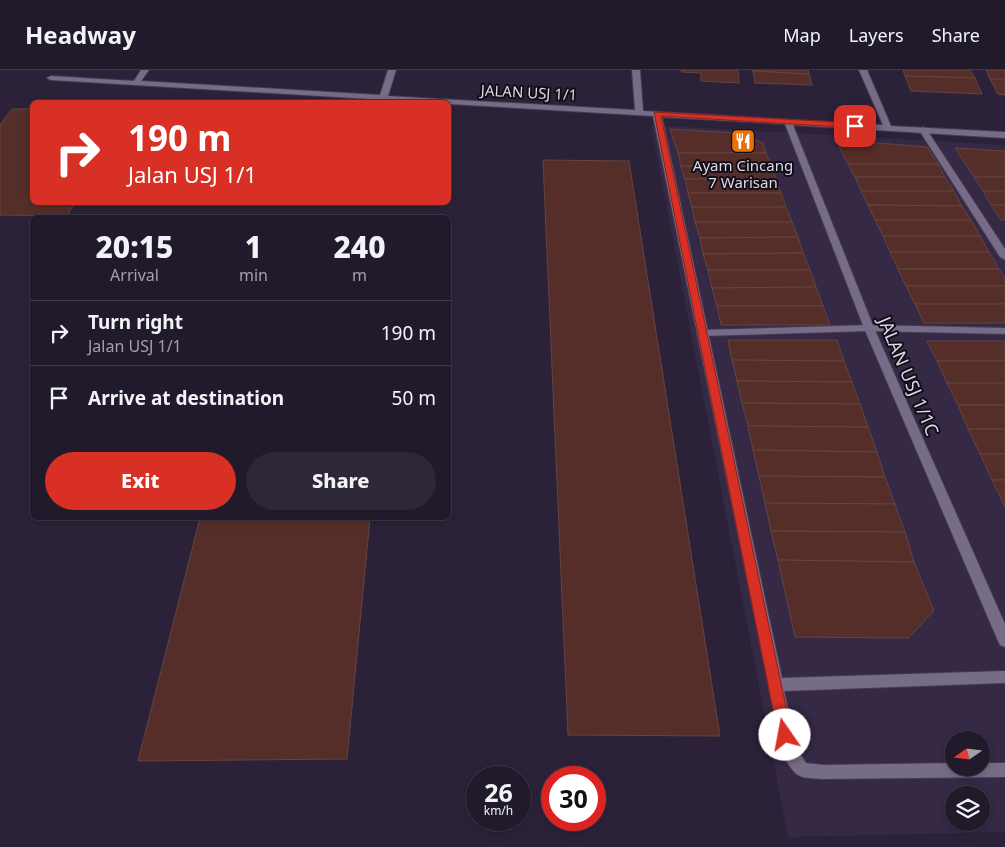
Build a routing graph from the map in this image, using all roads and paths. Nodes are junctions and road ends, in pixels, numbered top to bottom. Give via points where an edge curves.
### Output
1 (145, 70) edge
2 (392, 70) edge
3 (636, 70) edge
4 (863, 70) edge
5 (51, 78) dead end
6 (136, 83) junction
7 (383, 97) junction
8 (431, 100) edge
9 (451, 101) edge
10 (639, 113) junction
11 (656, 114) junction
12 (788, 122) junction
13 (888, 128) junction
14 (923, 130) junction
15 (1005, 135) edge
16 (1005, 257) edge
17 (869, 328) junction
18 (1005, 331) edge
19 (702, 332) junction
20 (1005, 640) edge
21 (1005, 677) edge
22 (774, 685) junction
23 (1005, 770) edge

1 - 6 street
2 - 7 street
3 - 10 street
4 - 13 street
5 - 6 street, JALAN USJ 1/1
6 - 7 street, JALAN USJ 1/1
7 - 8 street, JALAN USJ 1/1
9 - 10 street, JALAN USJ 1/1
10 - 11 street, JALAN USJ 1/1
11 - 12 street, JALAN USJ 1/1
11 - 19 street
12 - 13 street, JALAN USJ 1/1
12 - 17 street, JALAN USJ 1/1C
13 - 14 street, JALAN USJ 1/1
14 - 15 street, JALAN USJ 1/1
14 - 16 street
17 - 18 street
17 - 19 street
17 - 20 street, JALAN USJ 1/1C
19 - 22 street
21 - 22 street
22 - 23 street via 788,752 801,770

